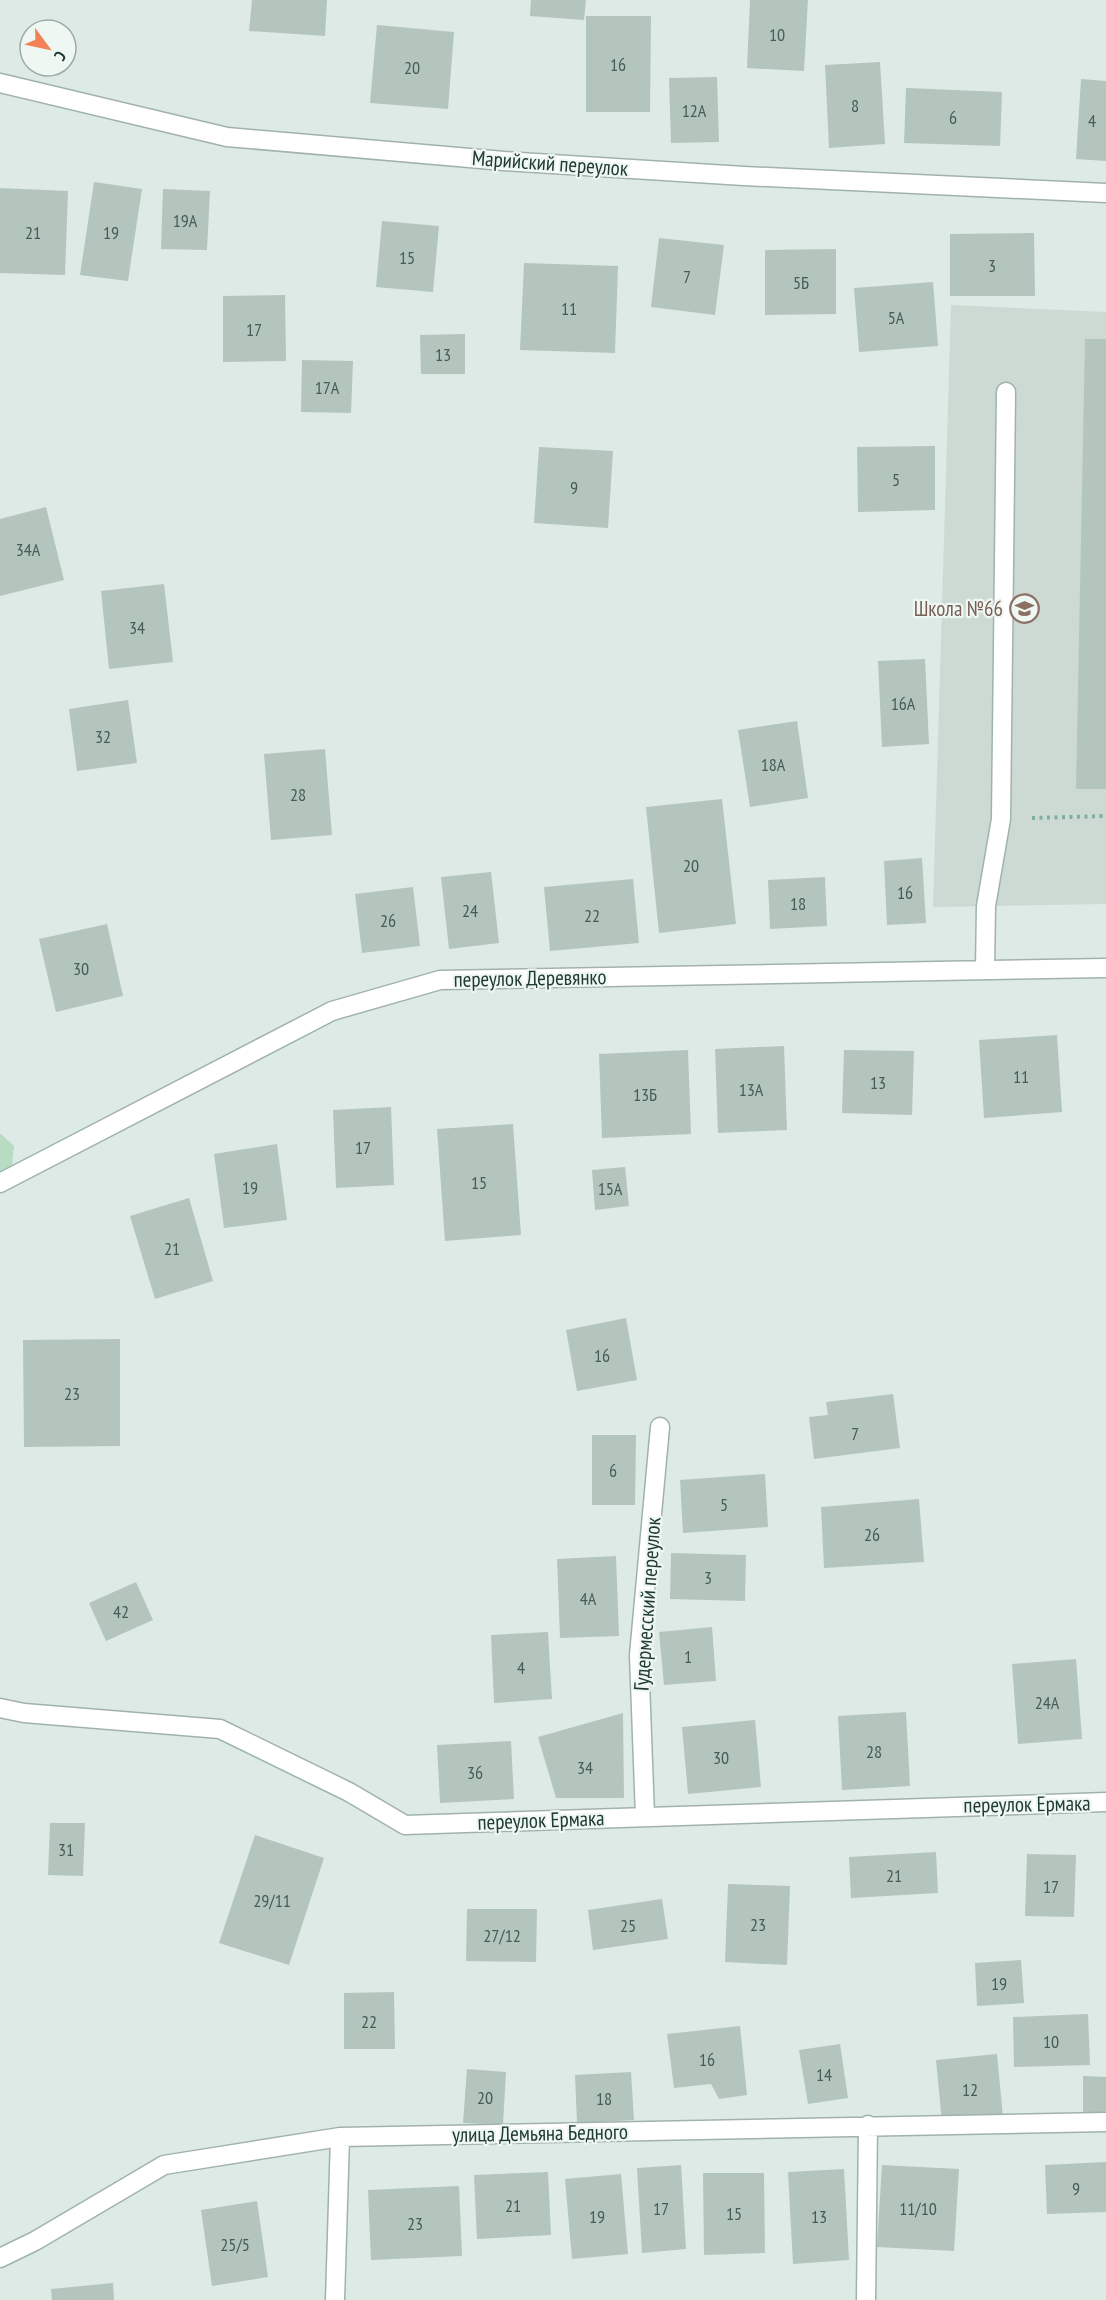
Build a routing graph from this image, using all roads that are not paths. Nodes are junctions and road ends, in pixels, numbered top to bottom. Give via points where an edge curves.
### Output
1 (0, 83) edge
2 (1106, 192) edge
3 (1006, 392) dead end
4 (1106, 968) edge
5 (985, 970) junction
6 (0, 1184) edge
7 (660, 1427) dead end
8 (0, 1708) edge
9 (1106, 1802) edge
10 (645, 1816) junction
11 (1106, 2122) edge
12 (868, 2125) junction
13 (340, 2137) junction
14 (0, 2258) edge
15 (335, 2300) edge
16 (866, 2300) edge

1 - 2 street, Марийский переулок via 227,138 698,173
3 - 5 street via 1001,819 986,906
4 - 5 street, переулок Деревянко
5 - 6 street, переулок Деревянко via 440,980 332,1011
7 - 10 street, Гудермесский переулок via 639,1655
8 - 10 street, переулок Ермака via 220,1729 349,1792 405,1825
9 - 10 street, переулок Ермака
11 - 12 street, улица Демьяна Бедного
12 - 13 street, улица Демьяна Бедного
12 - 16 street
13 - 14 street, улица Демьяна Бедного via 164,2165
13 - 15 street

